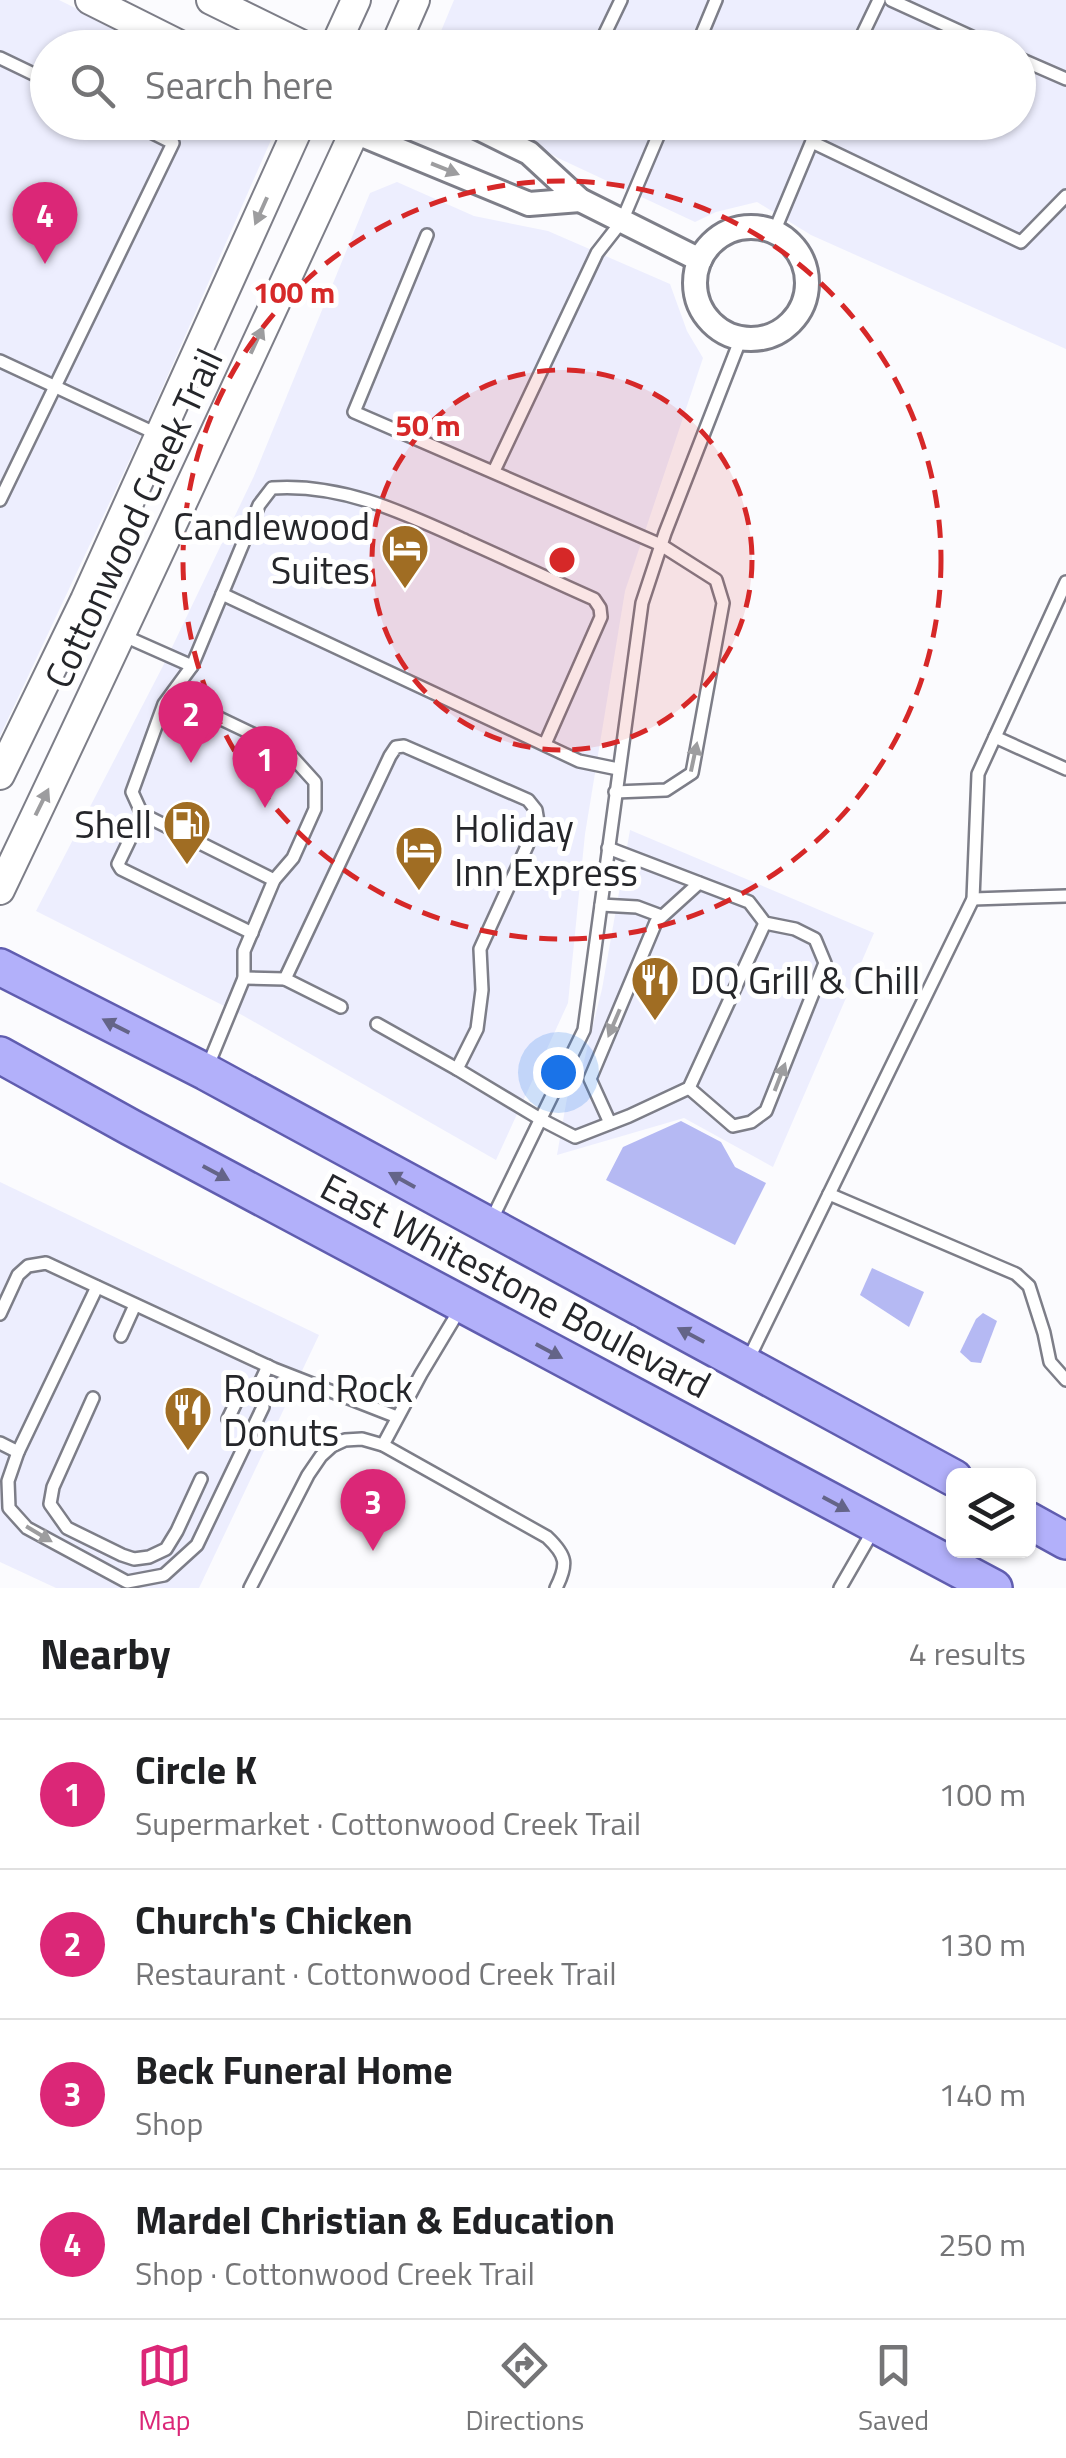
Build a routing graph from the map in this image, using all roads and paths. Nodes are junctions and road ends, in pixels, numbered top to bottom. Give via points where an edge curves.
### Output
1 (90, 0) edge
2 (211, 0) edge
3 (356, 0) edge
4 (416, 0) edge
5 (620, 0) edge
6 (879, 0) edge
7 (891, 0) edge
8 (712, 1) edge
9 (122, 16) junction
10 (124, 30) edge
11 (150, 30) edge
12 (272, 30) edge
13 (342, 30) edge
14 (402, 30) edge
15 (606, 30) edge
16 (702, 30) edge
17 (865, 30) edge
18 (957, 30) edge
19 (0, 58) edge
20 (1036, 66) edge
21 (30, 72) edge
22 (1066, 80) edge
23 (167, 140) edge
24 (293, 140) edge
25 (344, 140) edge
26 (382, 140) edge
27 (502, 140) edge
28 (656, 140) edge
29 (812, 142) joint
30 (1066, 196) edge
31 (580, 200) junction
32 (622, 221) junction
33 (774, 232) junction
34 (427, 235) dead end
35 (700, 260) junction
36 (741, 338) junction
37 (0, 361) edge
38 (55, 388) junction
39 (159, 435) junction
40 (494, 472) junction
41 (0, 500) edge
42 (662, 545) junction
43 (1066, 582) edge
44 (222, 594) junction
45 (122, 635) junction
46 (192, 666) junction
47 (174, 691) junction
48 (994, 737) junction
49 (546, 744) junction
50 (1066, 768) edge
51 (618, 769) junction
52 (0, 776) edge
53 (616, 792) junction
54 (142, 814) junction
55 (608, 848) junction
56 (274, 880) junction
57 (699, 883) junction
58 (0, 890) edge
59 (1066, 896) edge
60 (973, 899) junction
61 (601, 905) junction
62 (661, 916) junction
63 (765, 923) junction
64 (252, 933) junction
65 (0, 967) edge
66 (244, 978) junction
67 (284, 979) junction
68 (341, 1007) dead end
69 (378, 1024) dead end
70 (0, 1055) edge
71 (457, 1068) junction
72 (206, 1072) junction
73 (689, 1088) junction
74 (542, 1120) junction
75 (610, 1124) junction
76 (829, 1194) junction
77 (488, 1227) junction
78 (97, 1287) junction
79 (463, 1304) junction
80 (135, 1305) junction
81 (0, 1314) edge
82 (121, 1336) dead end
83 (746, 1364) junction
84 (268, 1366) junction
85 (1066, 1380) edge
86 (260, 1384) junction
87 (93, 1398) dead end
88 (396, 1418) junction
89 (228, 1419) dead end
90 (0, 1443) edge
91 (384, 1444) junction
92 (18, 1452) junction
93 (946, 1474) edge
94 (202, 1478) dead end
95 (1036, 1524) edge
96 (876, 1525) junction
97 (1066, 1541) edge
98 (250, 1588) edge
99 (556, 1588) edge
100 (840, 1588) edge
101 (994, 1588) edge

1 - 9 street
2 - 12 street
3 - 13 street
4 - 14 street
5 - 15 lane
6 - 17 lane
7 - 18 lane
8 - 16 lane
9 - 10 lane
9 - 11 street
19 - 21 lane
20 - 22 lane
23 - 38 lane via 173,143
24 -> 39 street, Cottonwood Creek Trail
45 -> 25 street, Cottonwood Creek Trail
26 -> 31 street via 529,204
27 - 31 street via 528,153
28 - 32 lane
29 - 30 lane via 1021,242
29 - 33 lane
31 - 32 street
32 - 35 street
32 - 40 lane via 598,253
33 - 35 street via 739,228 723,234
33 - 36 street via 805,268 804,300 773,335
34 - 40 lane via 354,412
35 - 36 street via 701,309 711,323
36 - 42 lane
37 - 38 lane
38 - 39 lane
38 - 41 lane
39 - 52 street, Cottonwood Creek Trail
40 - 42 lane
42 - 51 lane via 642,602
53 -> 42 lane via 666,790 692,773 722,602 716,580
43 - 48 lane
44 - 46 lane
44 - 49 lane
44 - 49 lane via 259,505 272,488 289,486 388,506 594,599 601,617
45 - 46 lane
58 -> 45 street, Cottonwood Creek Trail
46 - 47 lane
47 - 54 lane via 132,792
47 - 56 lane via 286,750 314,782 315,809
48 - 50 lane
48 - 60 lane via 978,774
49 - 51 lane via 579,761
51 - 53 lane
53 - 55 lane
54 - 56 lane
54 - 64 lane via 120,869
55 - 57 lane
55 - 61 lane
56 - 64 lane
57 - 62 lane
57 - 63 lane via 749,902
59 - 60 lane
60 - 76 lane
61 - 62 lane
61 - 74 lane via 584,1030
62 -> 75 lane via 590,1079
63 - 73 lane
73 -> 63 lane via 732,1126 766,1111 825,963 815,939
64 - 66 lane
72 -> 65 main road, East Whitestone Boulevard
66 - 67 lane
66 - 72 lane
67 - 68 lane
67 - 71 lane via 396,747 528,800 538,822 480,949 477,1029
69 - 71 lane
70 -> 79 main road, East Whitestone Boulevard
71 - 74 lane
77 -> 72 main road, East Whitestone Boulevard
73 - 75 lane
74 - 75 lane via 575,1137
74 - 77 lane
76 - 83 lane
76 - 85 lane via 1016,1274 1029,1286 1050,1362
83 -> 77 main road, East Whitestone Boulevard
78 - 80 lane
78 - 81 lane via 46,1262 28,1266
78 - 92 lane
79 - 88 lane
79 -> 96 main road, East Whitestone Boulevard
80 - 82 lane
80 - 84 lane
83 - 93 main road, East Whitestone Boulevard
84 - 86 lane
84 - 88 lane
86 - 89 lane via 239,1396
92 -> 86 lane via 8,1482 9,1508 27,1528 127,1582 164,1575 197,1545 262,1407
87 - 94 lane via 53,1487 50,1504 67,1528 122,1555 149,1557 166,1548
88 - 91 lane
90 - 92 lane
91 - 98 lane via 346,1440 320,1456
91 - 99 lane via 547,1538 564,1559
95 - 97 main road
96 - 100 lane
96 - 101 main road, East Whitestone Boulevard

